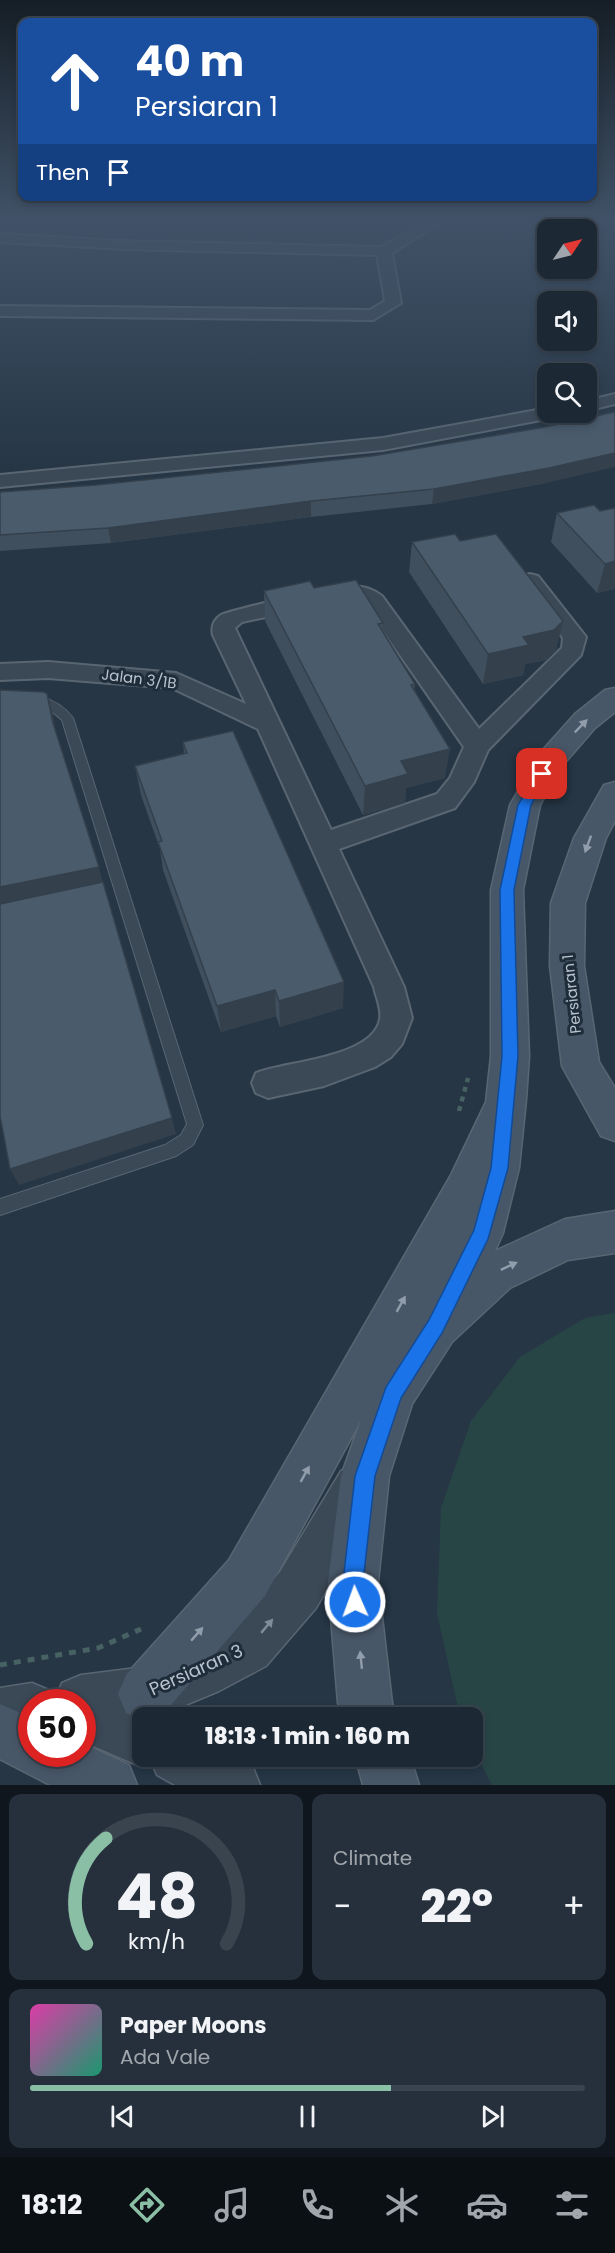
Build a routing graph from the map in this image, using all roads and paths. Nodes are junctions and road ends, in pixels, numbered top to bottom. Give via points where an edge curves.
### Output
1 (393, 303) edge
2 (0, 311) edge
3 (615, 399) edge
4 (597, 403) edge
5 (537, 416) edge
6 (0, 481) edge
7 (515, 564) edge
8 (0, 672) edge
9 (615, 697) edge
10 (0, 698) edge
11 (268, 724) junction
12 (477, 746) junction
13 (615, 793) edge
14 (324, 843) junction
15 (581, 1066) junction
16 (470, 1073) dead end
17 (268, 1083) dead end
18 (615, 1083) edge
19 (507, 1100) junction
20 (458, 1118) dead end
21 (615, 1123) edge
22 (0, 1207) edge
23 (615, 1232) edge
24 (436, 1326) junction
25 (365, 1476) junction
26 (148, 1625) dead end
27 (0, 1665) edge
28 (96, 1706) edge
29 (150, 1707) edge
30 (156, 1707) edge
31 (366, 1707) edge
32 (18, 1712) edge
33 (96, 1714) edge
34 (132, 1714) edge
35 (0, 1715) edge
36 (132, 1716) edge
37 (0, 1731) edge
38 (18, 1739) edge
39 (73, 1767) edge
40 (197, 1767) edge
41 (385, 1767) edge
42 (110, 1785) edge
43 (232, 1785) edge
44 (391, 1785) edge

1 - 2 street via 374,315
3 - 4 street
5 - 6 street via 383,444
7 - 12 street via 575,637 573,650
8 - 11 street, Jalan 3/1B via 48,670 176,681
19 -> 9 main road via 507,890 525,805 551,759 585,721
10 - 22 lane via 29,697 54,704 67,718 116,893 195,1125 187,1140 170,1151
11 - 12 street via 224,636 222,628 226,622 358,592 374,601
11 - 14 street
12 - 14 street via 461,782 446,801
13 -> 15 main road, Persiaran 1 via 590,838 568,903 567,966
14 - 17 street via 389,987 396,1018 389,1039 362,1061
15 - 18 main road
15 - 21 main road, Persiaran 1
16 - 20 path
19 - 24 main road via 500,1168 482,1233
29 -> 19 main road via 247,1578 465,1189
24 -> 23 main road via 495,1273 565,1240
24 - 25 main road via 393,1393
30 -> 25 street, Persiaran 3 via 200,1672 249,1647 298,1590
31 -> 25 main road via 353,1582
26 - 27 path via 98,1648
28 - 34 street, Persiaran 3
32 - 35 street
33 - 36 street
37 - 38 main road
39 - 42 main road
40 - 43 street
41 - 44 main road

